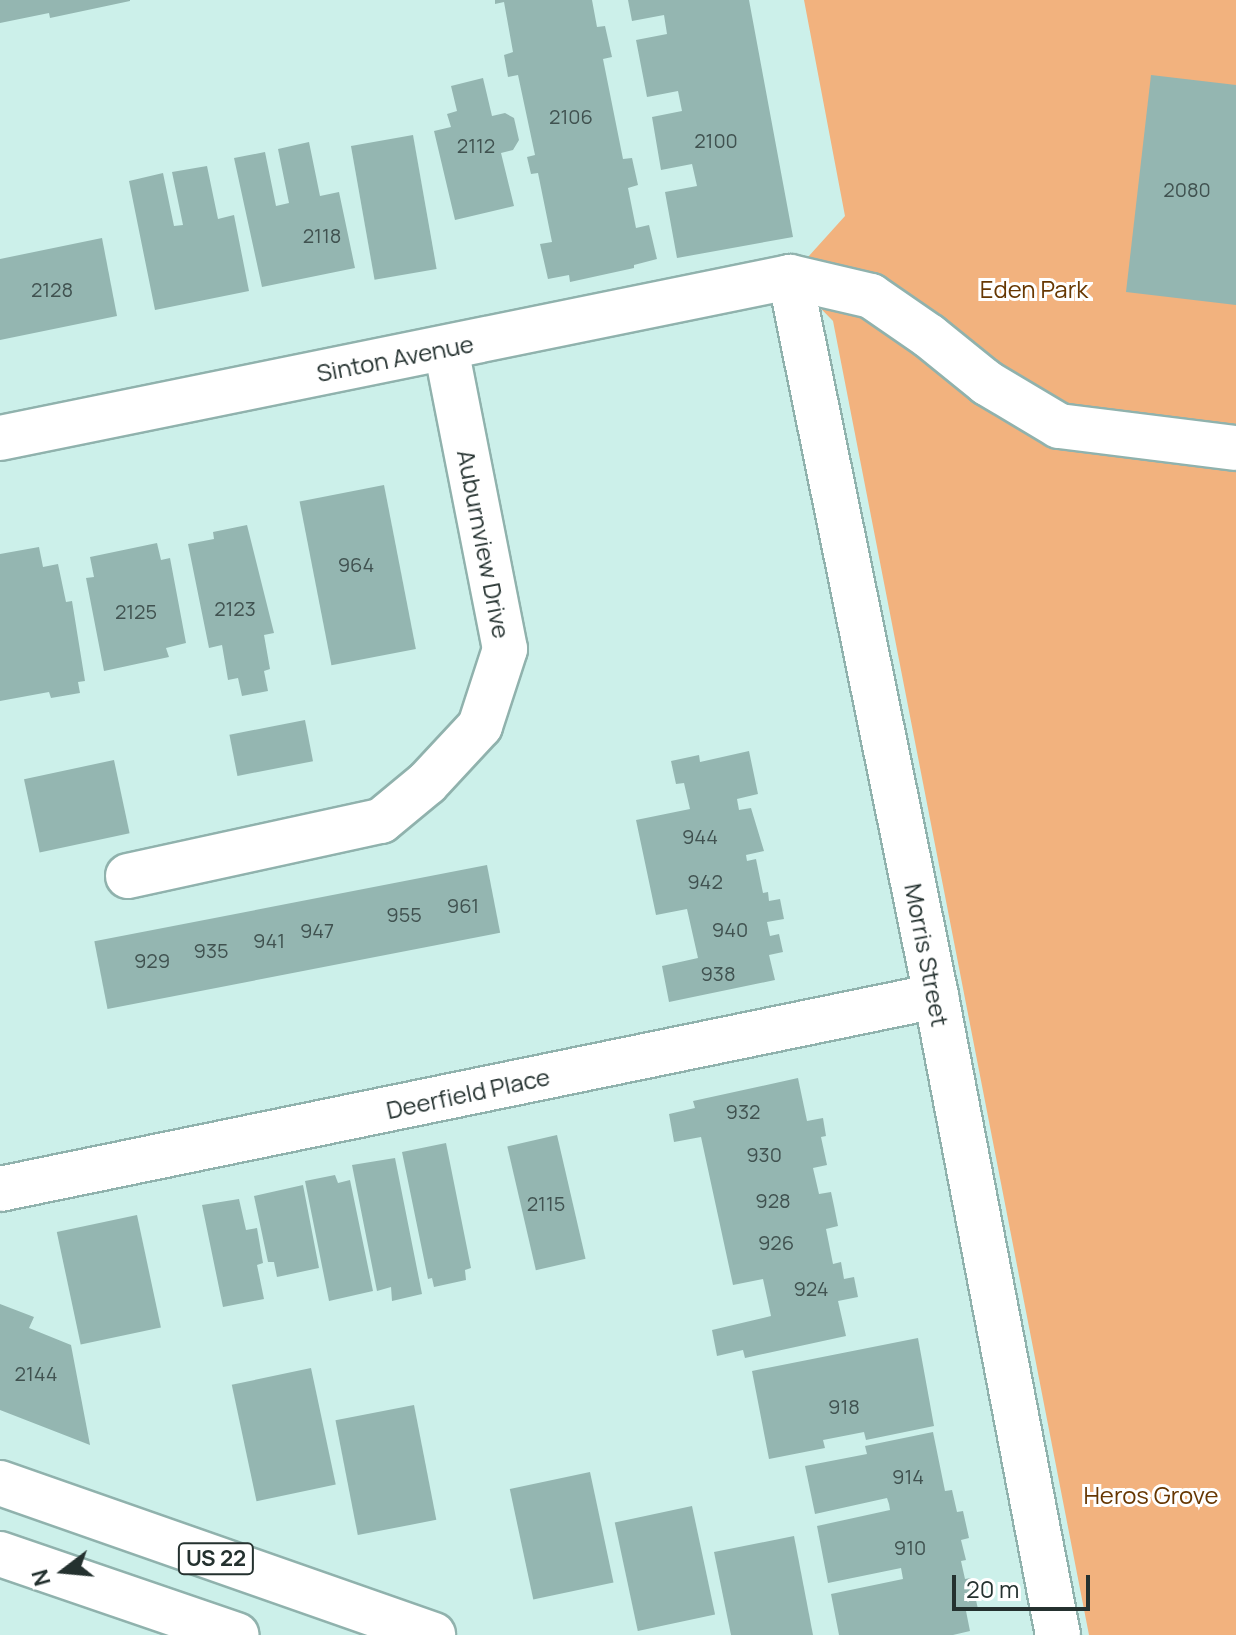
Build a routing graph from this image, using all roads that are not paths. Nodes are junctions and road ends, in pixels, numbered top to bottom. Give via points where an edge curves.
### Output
1 (790, 277) junction
2 (446, 348) junction
3 (0, 438) edge
4 (1236, 448) edge
5 (128, 876) dead end
6 (936, 996) junction
7 (0, 1189) edge
8 (0, 1483) edge
9 (0, 1554) edge
10 (236, 1635) edge
11 (433, 1635) edge
12 (1058, 1635) edge

1 - 2 street, Sinton Avenue
1 - 4 street via 871,296 987,383 1059,426
1 - 6 street, Morris Street
2 - 3 street, Sinton Avenue
2 - 5 street, Auburnview Drive via 505,649 480,726 427,783 381,821
6 - 7 street, Deerfield Place
6 - 12 street, Morris Street
8 - 11 street, US 22
9 - 10 street, US 22

